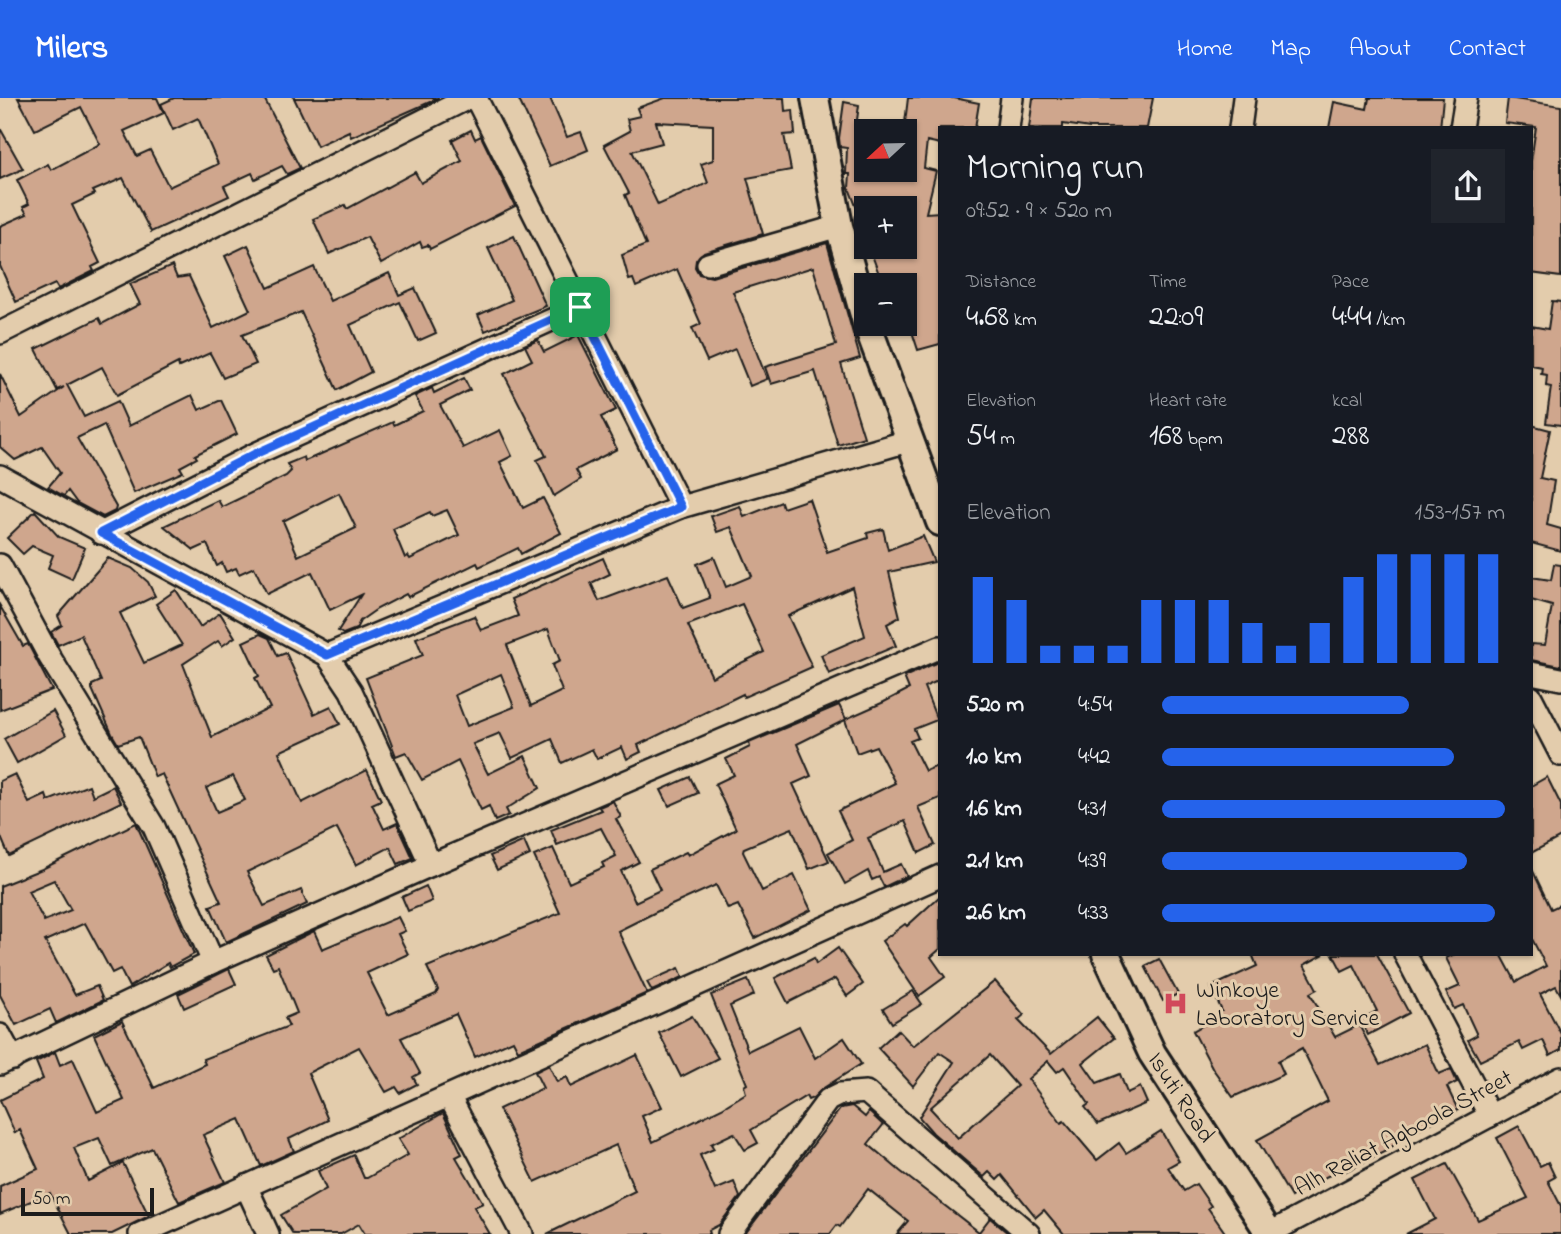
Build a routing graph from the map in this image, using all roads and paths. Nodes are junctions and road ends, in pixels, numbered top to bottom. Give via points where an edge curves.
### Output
1 (468, 98) edge
2 (476, 98) edge
3 (815, 98) edge
4 (1012, 98) edge
5 (1244, 98) edge
6 (1466, 98) edge
7 (1008, 126) edge
8 (1240, 126) edge
9 (1461, 126) edge
10 (839, 226) junction
11 (708, 264) dead end
12 (854, 278) edge
13 (580, 307) junction
14 (0, 334) edge
15 (872, 336) edge
16 (908, 441) junction
17 (0, 476) edge
18 (681, 507) junction
19 (938, 517) edge
20 (101, 533) junction
21 (0, 565) edge
22 (938, 648) edge
23 (327, 655) junction
24 (1533, 673) edge
25 (1561, 679) edge
26 (1533, 701) edge
27 (1561, 755) edge
28 (431, 865) junction
29 (938, 877) edge
30 (1107, 956) edge
31 (1406, 956) edge
32 (213, 962) junction
33 (0, 1035) edge
34 (6, 1062) edge
35 (1561, 1078) edge
36 (450, 1096) junction
37 (1490, 1116) junction
38 (246, 1186) junction
39 (139, 1234) edge
40 (268, 1234) edge
41 (522, 1234) edge
42 (730, 1234) edge
43 (1029, 1234) edge
44 (1269, 1234) edge

1 - 14 street
2 - 13 street
3 - 10 street
4 - 7 street
5 - 8 street
6 - 9 street
10 - 11 street
10 - 12 street
13 - 18 street
13 - 20 street via 255,454
15 - 16 street
16 - 18 street
16 - 19 street
17 - 20 street
18 - 23 street
20 - 23 street
21 - 32 street via 48,656 153,827
22 - 28 street
23 - 28 street via 351,691
24 - 25 street
26 - 27 street
28 - 32 street
29 - 36 street
30 - 44 street, Isuti Road via 1152,1053
31 - 37 street
32 - 34 street
33 - 34 street
35 - 37 street, Alh Raliat Agboola Street
36 - 38 street
36 - 41 street
37 - 44 street, Alh Raliat Agboola Street
38 - 39 street
38 - 40 street
42 - 43 street via 828,1100 866,1091

